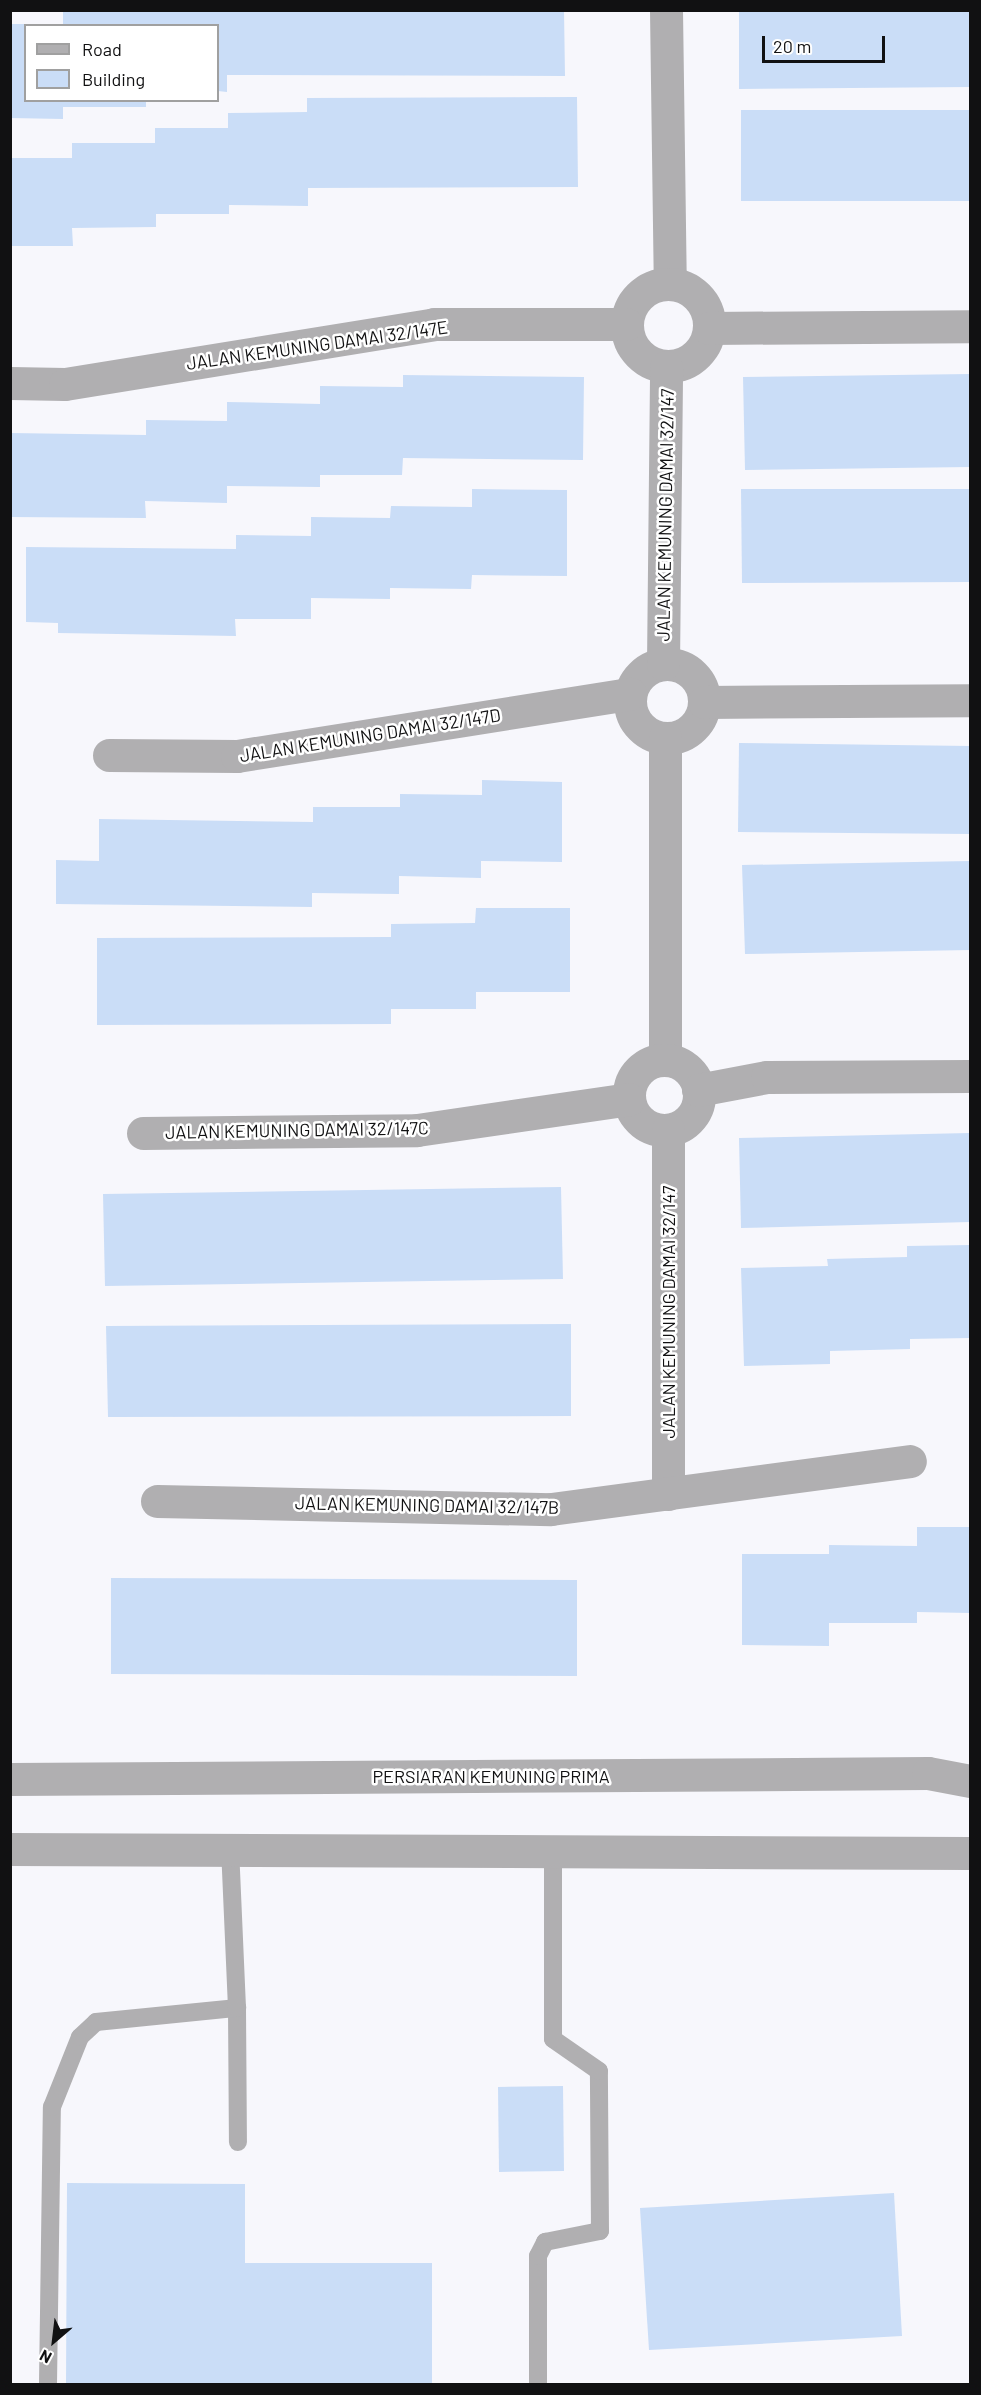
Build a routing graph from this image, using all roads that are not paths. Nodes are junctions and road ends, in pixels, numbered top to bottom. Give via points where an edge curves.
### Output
1 (666, 10) edge
2 (670, 284) junction
3 (626, 324) junction
4 (970, 326) edge
5 (709, 328) junction
6 (666, 367) junction
7 (10, 383) edge
8 (663, 664) junction
9 (630, 694) junction
10 (970, 700) edge
11 (704, 702) junction
12 (665, 738) junction
13 (109, 754) dead end
14 (665, 1060) junction
15 (970, 1076) edge
16 (698, 1090) junction
17 (629, 1099) junction
18 (668, 1130) junction
19 (143, 1132) dead end
20 (910, 1461) dead end
21 (668, 1494) junction
22 (157, 1501) dead end
23 (10, 1779) edge
24 (970, 1779) edge
25 (10, 1849) edge
26 (230, 1850) junction
27 (553, 1851) junction
28 (970, 1853) edge
29 (237, 2008) junction
30 (238, 2142) dead end
31 (48, 2385) edge
32 (538, 2385) edge

1 - 2 street
2 - 3 street via 657,285 634,300
2 - 5 street via 699,298
3 - 6 street via 638,353
3 - 7 street, JALAN KEMUNING DAMAI 32/147E via 434,324 65,384
4 - 5 street
5 - 6 street via 700,352
6 - 8 street, JALAN KEMUNING DAMAI 32/147
8 - 9 street via 642,673
8 - 11 street via 688,669 698,679
9 - 12 street via 632,716 640,728
9 - 13 street, JALAN KEMUNING DAMAI 32/147D via 237,756
10 - 11 street
11 - 12 street via 695,726
12 - 14 street
14 - 16 street via 687,1069
14 - 17 street via 634,1076
15 - 16 street via 767,1077
16 - 18 street via 691,1116
17 - 18 street via 642,1122
17 - 19 street, JALAN KEMUNING DAMAI 32/147C via 417,1130
18 - 21 street, JALAN KEMUNING DAMAI 32/147
20 - 21 street, JALAN KEMUNING DAMAI 32/147B
21 - 22 street, JALAN KEMUNING DAMAI 32/147B via 551,1509
23 - 24 street, PERSIARAN KEMUNING PRIMA via 928,1773
25 - 26 street
26 - 27 street
26 - 29 lane
27 - 28 street
27 - 32 lane via 553,2039 599,2071 600,2231 545,2242 538,2256
29 - 30 lane
29 - 31 lane via 96,2022 80,2037 52,2107

